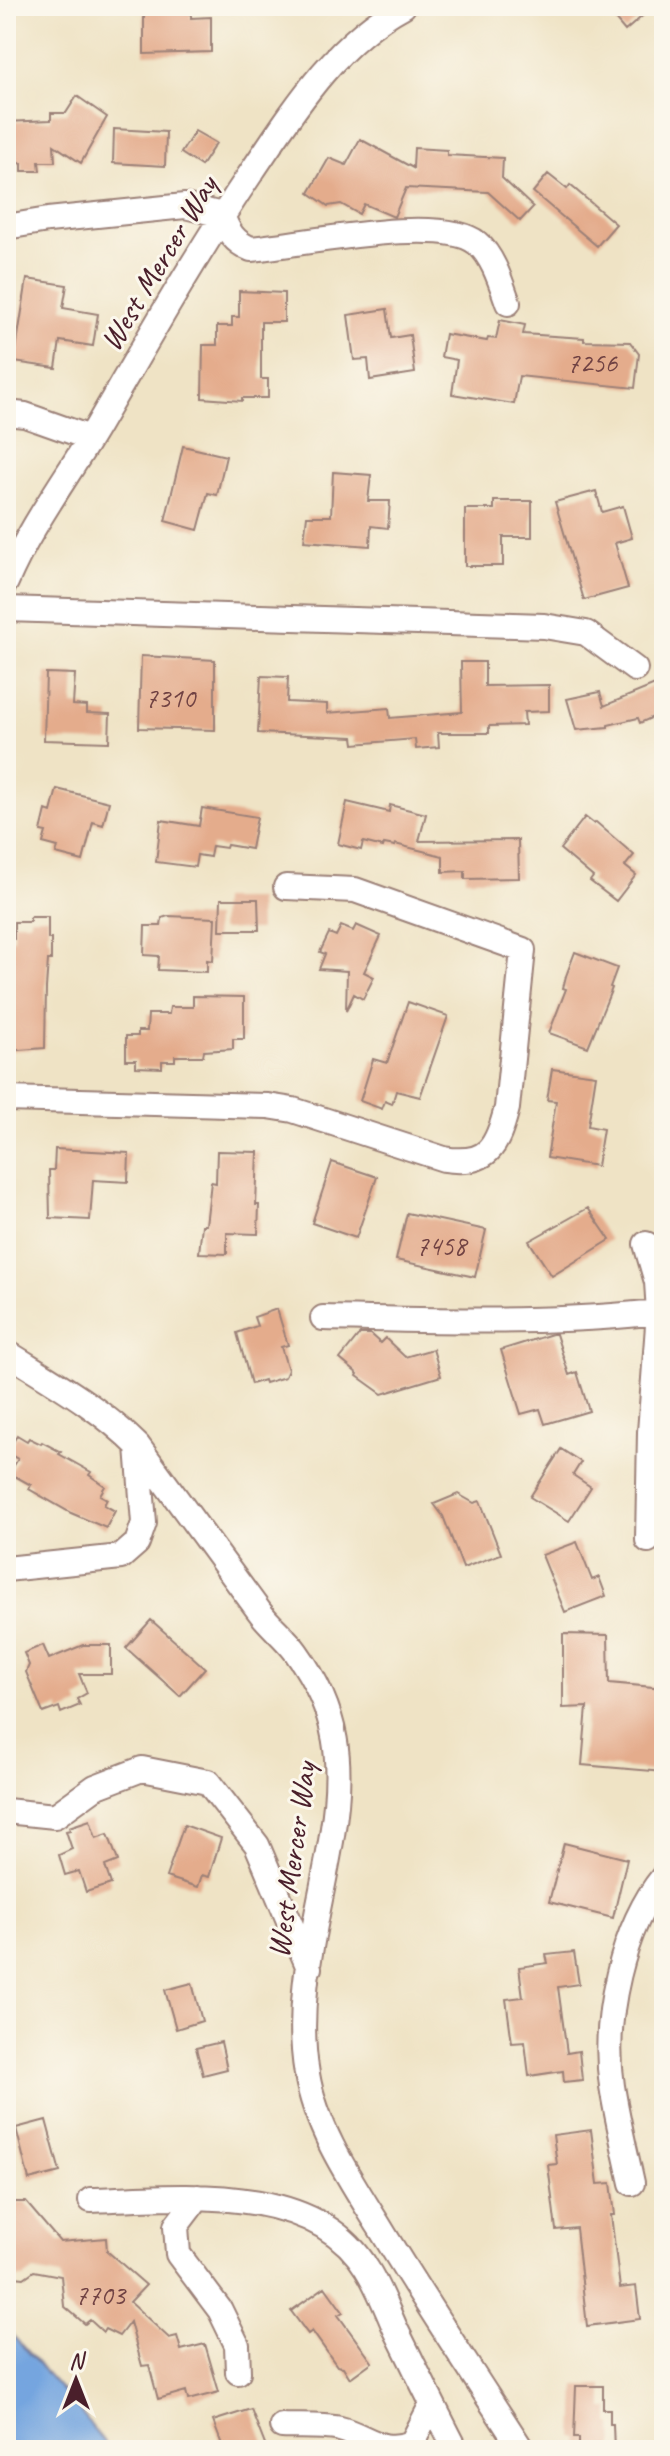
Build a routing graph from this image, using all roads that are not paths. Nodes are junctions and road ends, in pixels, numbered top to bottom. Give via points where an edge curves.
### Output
1 (393, 8) edge
2 (222, 215) junction
3 (6, 227) edge
4 (508, 303) dead end
5 (6, 413) edge
6 (90, 438) junction
7 (6, 582) edge
8 (6, 609) edge
9 (635, 669) dead end
10 (286, 887) dead end
11 (6, 1099) edge
12 (646, 1244) dead end
13 (662, 1312) edge
14 (323, 1318) dead end
15 (6, 1352) edge
16 (138, 1446) junction
17 (648, 1540) dead end
18 (6, 1569) edge
19 (6, 1811) edge
20 (664, 1876) edge
21 (309, 1968) junction
22 (632, 2183) dead end
23 (198, 2197) junction
24 (91, 2200) dead end
25 (394, 2250) junction
26 (367, 2267) junction
27 (238, 2372) dead end
28 (432, 2404) junction
29 (282, 2426) dead end
30 (456, 2450) edge
31 (522, 2450) edge

1 - 2 street, West Mercer Way via 314,82
2 - 3 street via 185,206
2 - 4 street via 228,232 251,249 397,232 458,232 479,244
2 - 6 street, West Mercer Way
5 - 6 street
6 - 7 street, West Mercer Way
8 - 9 street via 544,626 586,633
10 - 11 street via 355,890 523,950 507,1108 492,1150 475,1159 444,1159 268,1106
12 - 13 street
13 - 14 street via 456,1320
13 - 17 street via 650,1432
15 - 16 street, West Mercer Way via 81,1398
16 - 18 street via 144,1523 137,1543 121,1557
16 - 21 street, West Mercer Way via 261,1614 293,1648 332,1718 338,1784
19 - 21 street via 55,1816 95,1787 142,1769 208,1782 257,1845
20 - 22 street via 632,1930 611,2026 611,2084
21 - 25 street, West Mercer Way via 303,2020 314,2101 345,2168
23 - 24 street
23 - 26 street via 272,2205 315,2221
23 - 27 street via 176,2226 178,2254 220,2310 237,2345
25 - 26 street
25 - 31 street, West Mercer Way
26 - 28 street
28 - 29 street via 412,2443 398,2448 340,2429
28 - 30 street

